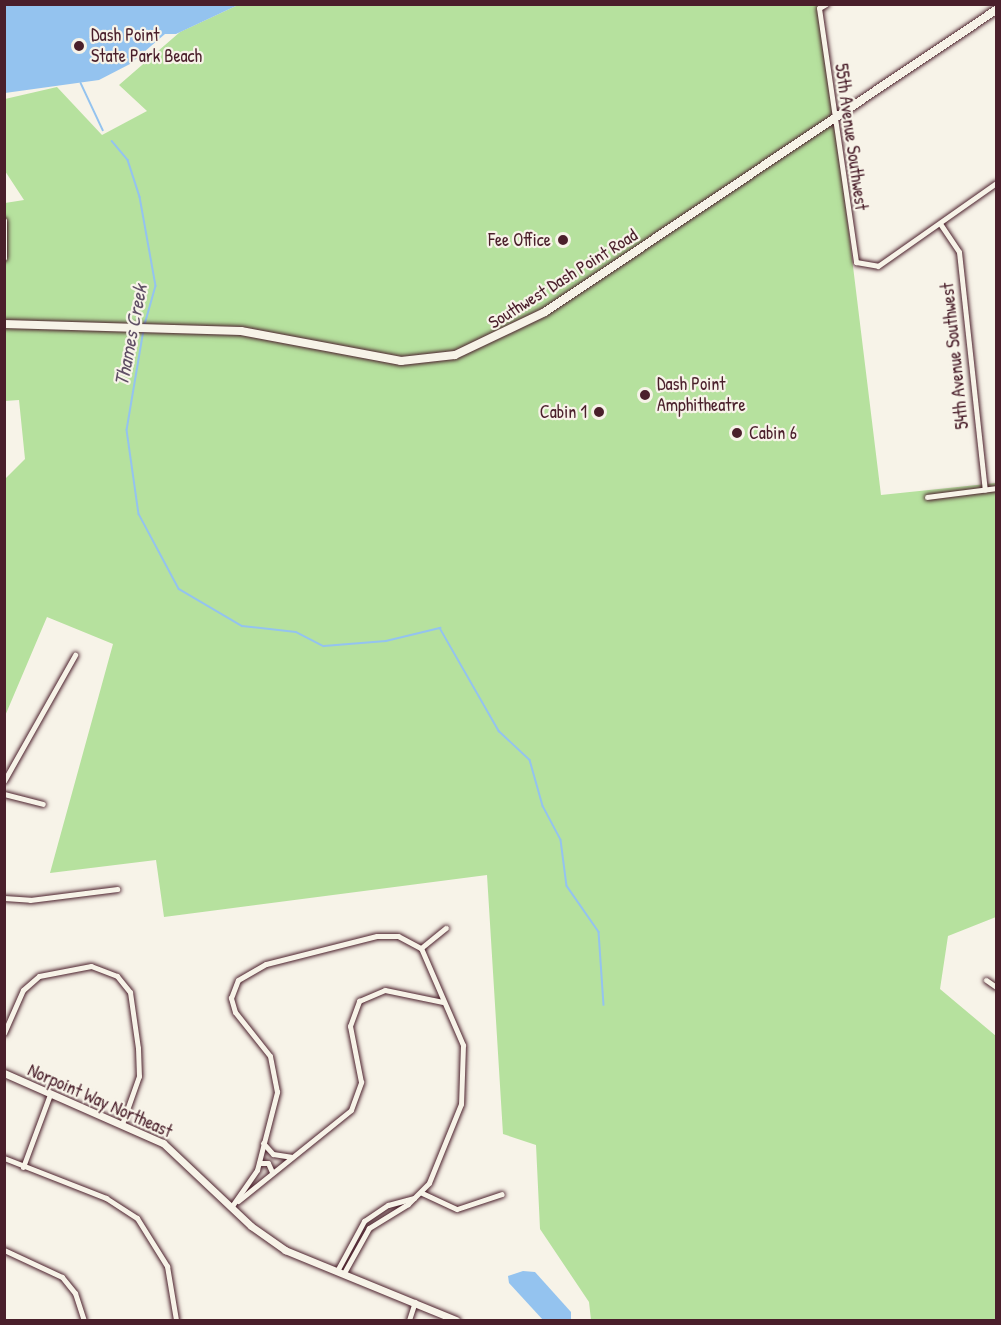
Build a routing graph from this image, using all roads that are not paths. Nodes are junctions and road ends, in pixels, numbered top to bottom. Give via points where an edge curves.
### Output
1 (826, 4) edge
2 (996, 10) edge
3 (835, 120) junction
4 (996, 183) edge
5 (4, 220) edge
6 (941, 225) junction
7 (4, 258) edge
8 (4, 324) edge
9 (996, 488) edge
10 (985, 490) junction
11 (927, 497) dead end
12 (75, 655) dead end
13 (4, 781) edge
14 (4, 794) edge
15 (43, 804) dead end
16 (117, 889) dead end
17 (4, 898) edge
18 (446, 928) dead end
19 (421, 948) junction
20 (986, 980) dead end
21 (996, 987) edge
22 (443, 1002) junction
23 (4, 1033) edge
24 (4, 1072) edge
25 (49, 1097) junction
26 (122, 1124) junction
27 (263, 1143) junction
28 (291, 1157) junction
29 (4, 1158) edge
30 (259, 1164) junction
31 (23, 1167) junction
32 (272, 1172) junction
33 (422, 1193) junction
34 (502, 1194) dead end
35 (414, 1198) junction
36 (232, 1206) junction
37 (4, 1250) edge
38 (340, 1272) junction
39 (416, 1300) junction
40 (84, 1320) edge
41 (176, 1320) edge
42 (409, 1320) edge
43 (456, 1320) edge

1 - 3 street, 55th Avenue Southwest via 819,8
2 - 3 main road, Southwest Dash Point Road
3 - 6 street, 55th Avenue Southwest via 851,248 861,266 878,266
3 - 8 main road, Southwest Dash Point Road via 545,312 455,356 401,361 203,329
4 - 6 street
5 - 7 street
6 - 10 street, 54th Avenue Southwest via 959,252
9 - 10 street
10 - 11 street
12 - 13 street
14 - 15 street
16 - 17 street via 30,900
18 - 19 street
19 - 22 street via 436,973
19 - 27 street via 398,936 377,936 266,964 238,980 231,998 235,1012 266,1049 275,1071 276,1102
20 - 21 street
22 - 28 street via 385,990 359,1001 350,1026 360,1064 356,1100 336,1125
22 - 33 street via 463,1045 465,1080 453,1127
23 - 26 street via 23,990 39,976 91,966 117,976 132,1001 139,1059 139,1076
24 - 25 street, Norpoint Way Northeast
25 - 26 street, Norpoint Way Northeast
25 - 31 street
26 - 36 street, Norpoint Way Northeast via 174,1151
27 - 28 street via 273,1154
27 - 30 street
28 - 32 street
29 - 31 street
30 - 32 street via 268,1163
30 - 36 street
31 - 41 street via 106,1198 144,1225 167,1266
32 - 36 street
33 - 34 street via 457,1209
33 - 35 street
35 - 38 street via 369,1228
35 - 38 street via 388,1205 364,1221
36 - 38 street, Norpoint Way Northeast via 285,1250
37 - 40 street via 62,1277 75,1293
38 - 39 street, Norpoint Way Northeast
39 - 42 street
39 - 43 street, Norpoint Way Northeast

